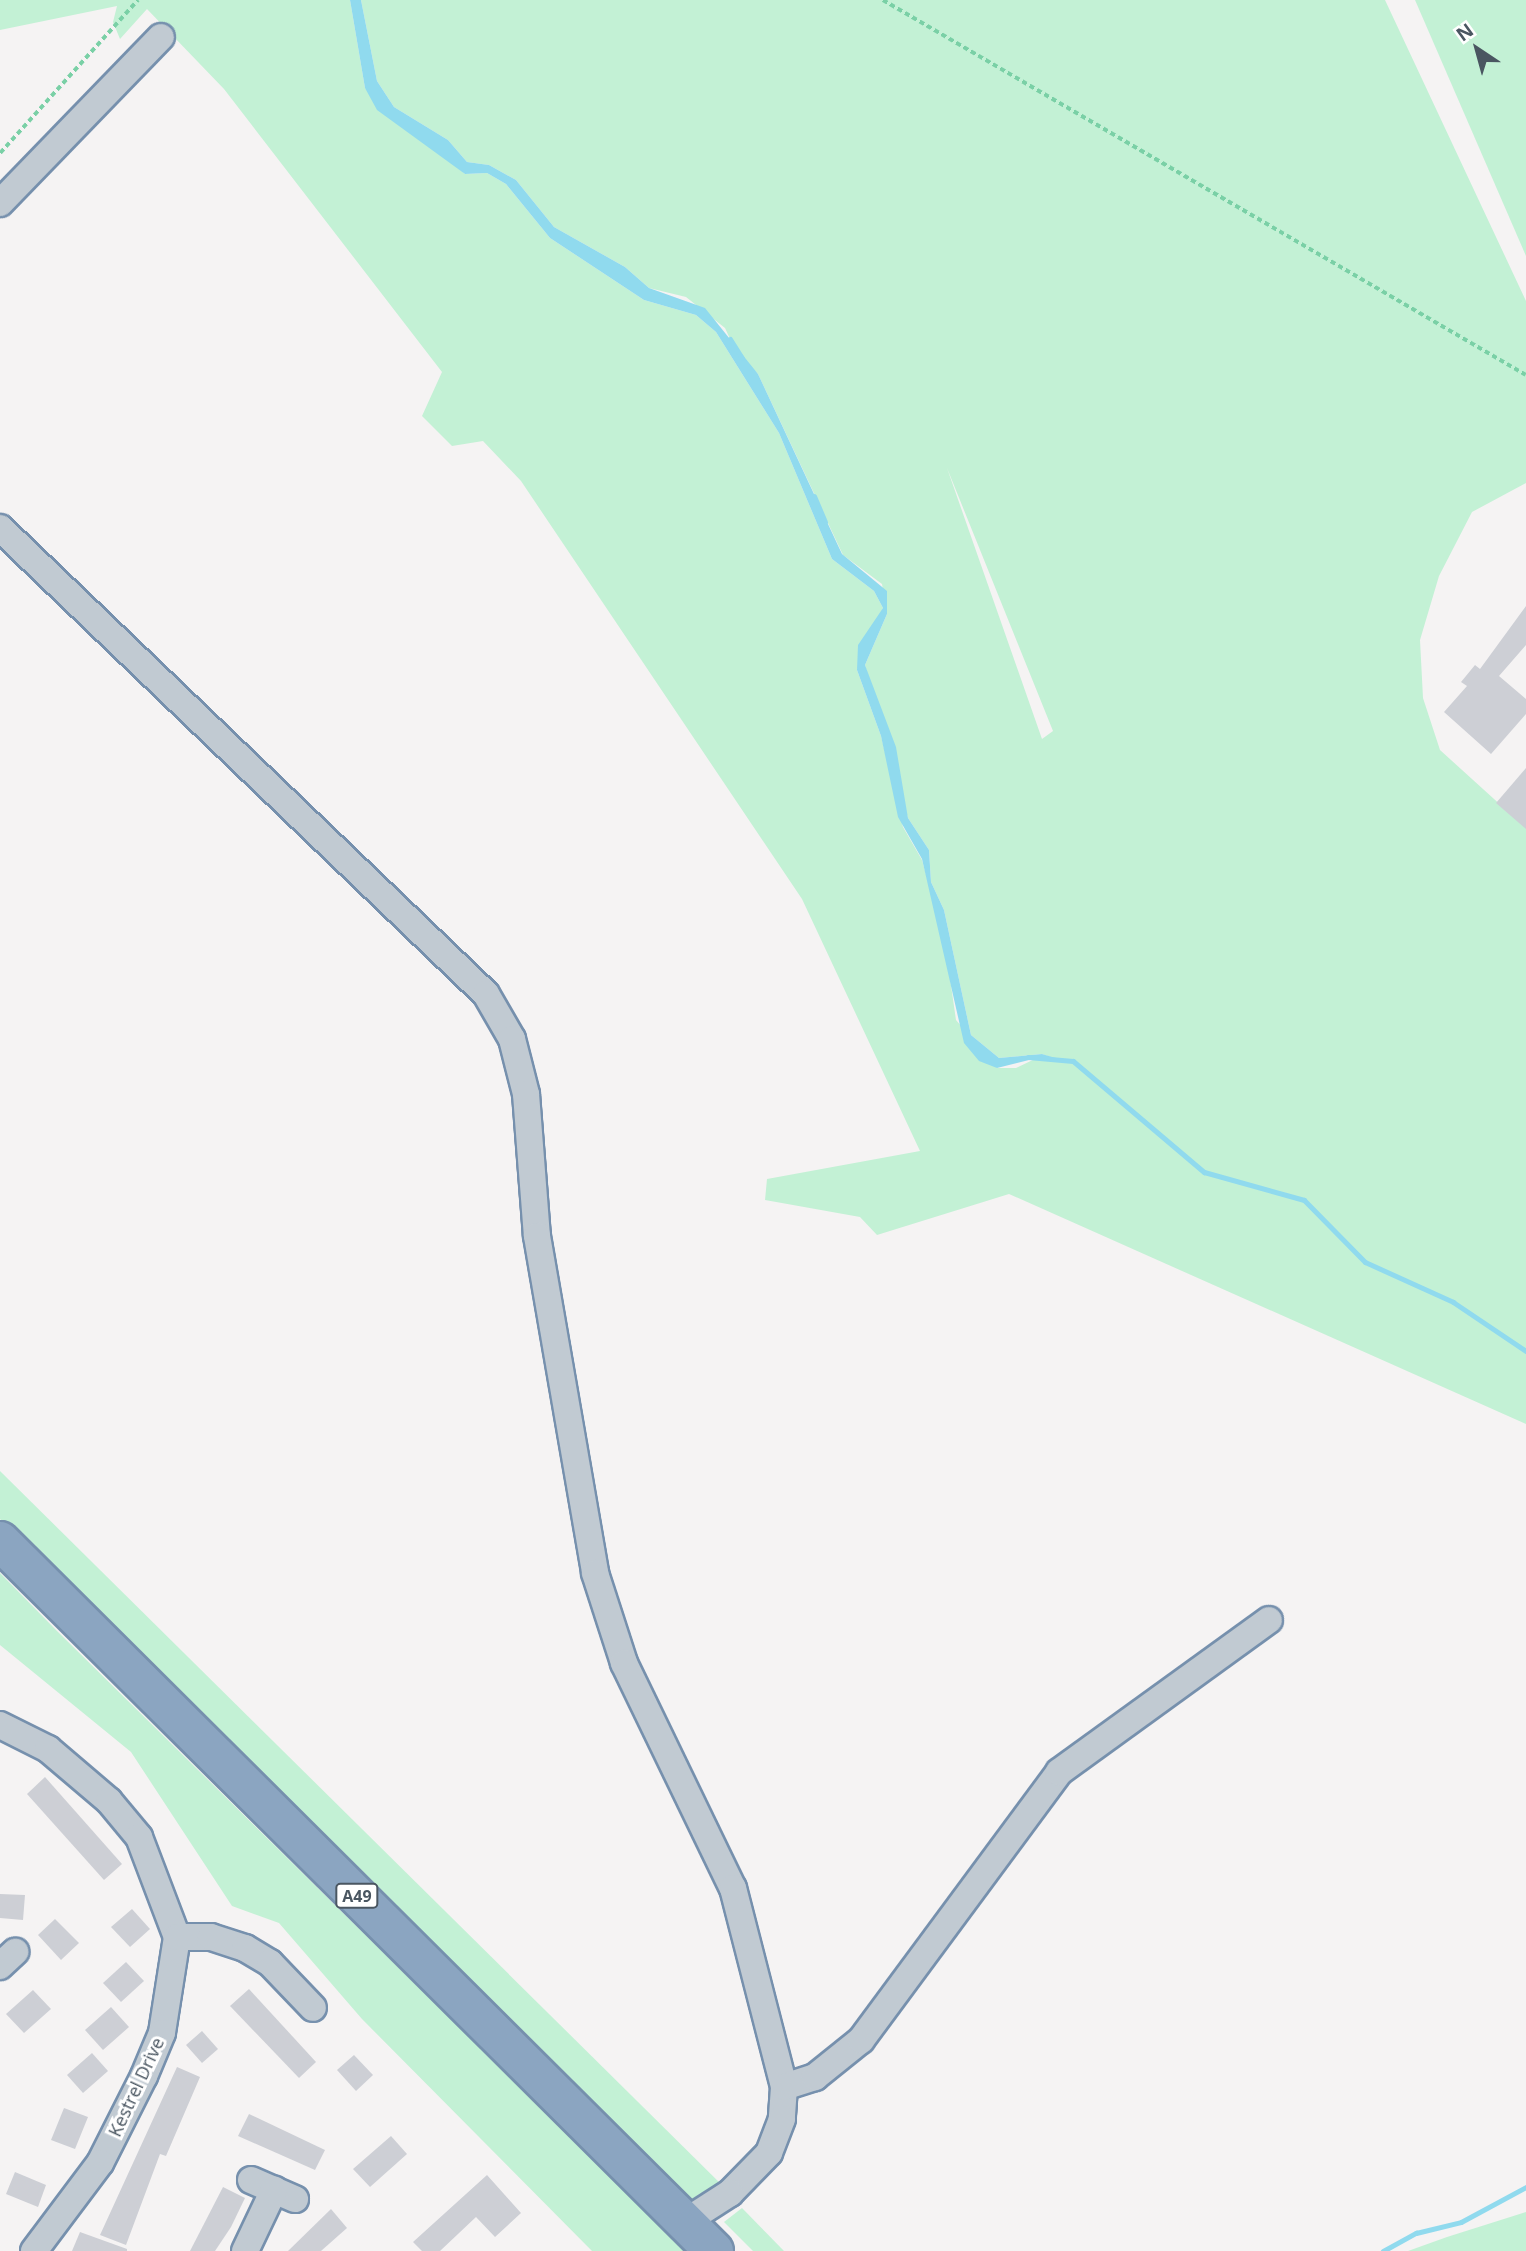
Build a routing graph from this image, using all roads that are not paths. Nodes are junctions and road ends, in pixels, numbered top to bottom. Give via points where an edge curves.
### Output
1 (161, 37) dead end
2 (0, 203) edge
3 (0, 528) edge
4 (0, 1541) edge
5 (1269, 1620) dead end
6 (0, 1725) edge
7 (177, 1937) junction
8 (297, 2002) dead end
9 (784, 2087) junction
10 (273, 2190) dead end
11 (685, 2222) junction
12 (34, 2251) edge
13 (245, 2251) edge
14 (714, 2251) edge

1 - 2 street
3 - 9 street via 486,994 512,1039 526,1094 537,1236 595,1573 624,1663 733,1888
4 - 11 highway, A49
5 - 9 street via 1059,1772 861,2040 816,2077
6 - 7 street, Kestrel Drive via 66,1762 117,1810 139,1837
7 - 8 street via 211,1937 245,1948
7 - 12 street, Kestrel Drive via 162,2033 144,2076 100,2163
9 - 11 street via 782,2119 769,2153 730,2193
10 - 13 street
11 - 14 highway, A49

